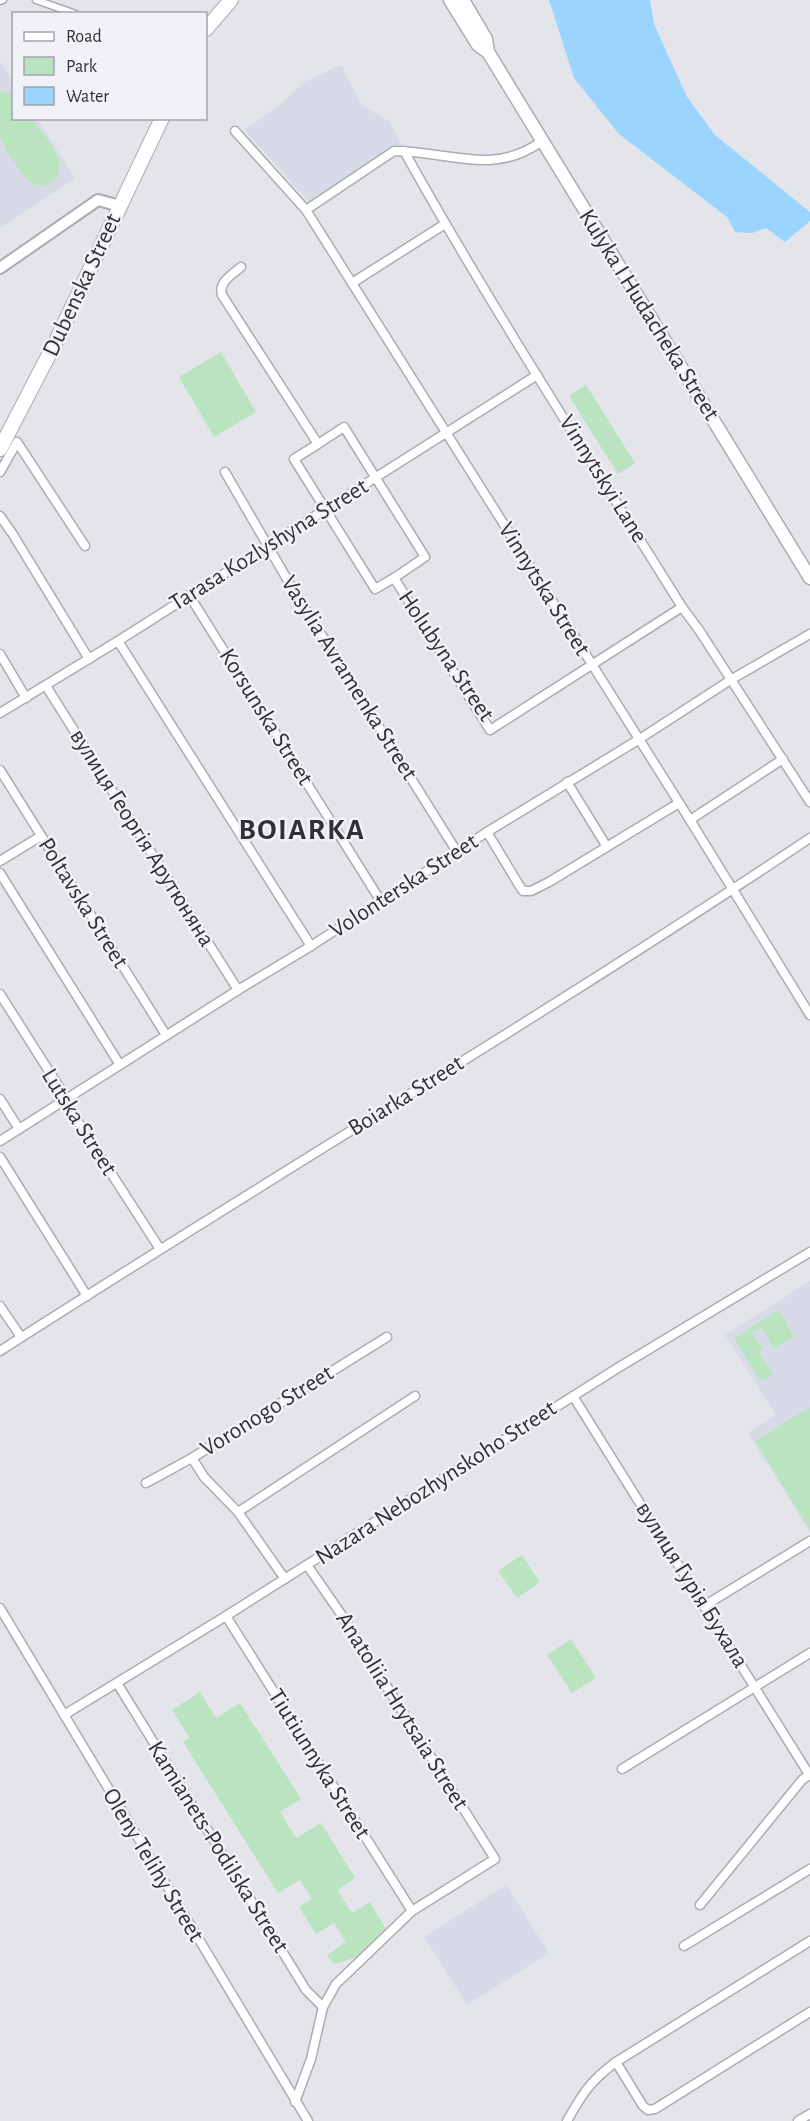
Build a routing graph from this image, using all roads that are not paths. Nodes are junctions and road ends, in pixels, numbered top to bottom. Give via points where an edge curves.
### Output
1 (36, 0) edge
2 (231, 0) edge
3 (450, 0) edge
4 (462, 0) edge
5 (70, 12) edge
6 (207, 28) edge
7 (488, 52) junction
8 (161, 120) edge
9 (235, 131) dead end
10 (542, 141) junction
11 (404, 151) junction
12 (120, 207) junction
13 (306, 210) junction
14 (445, 224) junction
15 (0, 267) edge
16 (241, 267) dead end
17 (352, 283) junction
18 (537, 375) junction
19 (446, 433) junction
20 (318, 444) junction
21 (0, 449) edge
22 (0, 472) edge
23 (225, 472) dead end
24 (376, 477) junction
25 (325, 508) junction
26 (0, 516) edge
27 (269, 545) junction
28 (85, 546) dead end
29 (393, 578) junction
30 (810, 578) edge
31 (189, 595) junction
32 (682, 607) junction
33 (810, 634) edge
34 (118, 641) junction
35 (0, 654) edge
36 (89, 659) junction
37 (591, 664) junction
38 (732, 680) junction
39 (46, 686) junction
40 (26, 698) junction
41 (0, 713) edge
42 (638, 740) junction
43 (783, 759) junction
44 (0, 770) edge
45 (567, 782) junction
46 (810, 802) edge
47 (679, 803) junction
48 (690, 820) junction
49 (487, 832) junction
50 (40, 836) junction
51 (810, 838) edge
52 (607, 847) junction
53 (457, 852) junction
54 (0, 861) edge
55 (0, 873) edge
56 (733, 890) junction
57 (381, 900) junction
58 (310, 946) junction
59 (238, 990) junction
60 (0, 994) edge
61 (810, 1015) edge
62 (166, 1035) junction
63 (120, 1065) junction
64 (66, 1098) junction
65 (0, 1099) edge
66 (19, 1129) junction
67 (0, 1141) edge
68 (0, 1157) edge
69 (160, 1249) junction
70 (810, 1252) edge
71 (87, 1296) junction
72 (0, 1306) edge
73 (21, 1337) junction
74 (387, 1337) dead end
75 (0, 1351) edge
76 (415, 1396) dead end
77 (573, 1396) junction
78 (192, 1458) junction
79 (146, 1483) dead end
80 (238, 1512) junction
81 (810, 1540) edge
82 (307, 1565) junction
83 (285, 1579) junction
84 (705, 1606) junction
85 (0, 1608) edge
86 (226, 1616) junction
87 (810, 1653) edge
88 (117, 1683) junction
89 (756, 1687) junction
90 (64, 1715) junction
91 (622, 1769) dead end
92 (810, 1775) edge
93 (810, 1869) edge
94 (700, 1905) dead end
95 (412, 1911) junction
96 (810, 1941) edge
97 (684, 1946) dead end
98 (323, 2007) junction
99 (810, 2012) edge
100 (616, 2062) junction
101 (296, 2102) junction
102 (810, 2114) edge
103 (308, 2121) edge
104 (567, 2121) edge
105 (798, 2121) edge

1 - 5 street
2 - 6 main road
3 - 7 main road, Kulyka I Hudacheka Street via 478,45
4 - 7 main road, Kulyka I Hudacheka Street via 486,39
7 - 10 main road, Kulyka I Hudacheka Street
8 - 12 main road, Dubenska Street
9 - 13 street, Vinnytska Street
10 - 11 street via 519,156 489,162
10 - 30 main road, Kulyka I Hudacheka Street
11 - 13 street via 394,151
11 - 14 street, Vinnytskyi Lane
12 - 15 street via 98,200
12 - 21 main road, Dubenska Street
13 - 17 street, Vinnytska Street
14 - 17 street
14 - 18 street, Vinnytskyi Lane
16 - 20 street via 222,283 222,295
17 - 19 street, Vinnytska Street
18 - 19 street, Tarasa Kozlyshyna Street
18 - 32 street, Vinnytskyi Lane
19 - 24 street, Tarasa Kozlyshyna Street
19 - 37 street, Vinnytska Street
20 - 24 street, Holubyna Street via 344,427
20 - 25 street, Holubyna Street via 294,459
22 - 28 street via 17,442
23 - 27 street, Vasylia Avramenka Street
24 - 25 street, Tarasa Kozlyshyna Street
24 - 29 street, Holubyna Street via 425,557
25 - 27 street, Tarasa Kozlyshyna Street
25 - 29 street, Holubyna Street via 375,589
26 - 36 street
27 - 31 street, Tarasa Kozlyshyna Street
27 - 53 street, Vasylia Avramenka Street
29 - 37 street, Holubyna Street via 490,729
31 - 34 street, Tarasa Kozlyshyna Street
31 - 57 street, Korsunska Street
32 - 37 street, Holubyna Street
32 - 38 street, Vinnytskyi Lane
33 - 38 street, Volonterska Street
34 - 36 street, Tarasa Kozlyshyna Street
34 - 58 street
35 - 40 street
36 - 39 street, Tarasa Kozlyshyna Street
37 - 42 street, Vinnytska Street
38 - 42 street, Volonterska Street
38 - 43 street, Vinnytskyi Lane
39 - 40 street, Tarasa Kozlyshyna Street
39 - 59 street, вулиця Георгія Арутюняна
40 - 41 street, Tarasa Kozlyshyna Street
42 - 45 street, Volonterska Street
42 - 47 street, Vinnytska Street
43 - 46 street, Vinnytskyi Lane
43 - 48 street
44 - 50 street, Poltavska Street
45 - 49 street, Volonterska Street
45 - 52 street
47 - 48 street, Vinnytska Street
47 - 52 street
48 - 56 street, Vinnytska Street
49 - 52 street via 523,891 549,882
49 - 53 street, Volonterska Street
50 - 54 street
50 - 62 street, Poltavska Street
51 - 56 street, Boiarka Street
53 - 57 street, Volonterska Street
55 - 63 street
56 - 61 street, Vinnytska Street
56 - 69 street, Boiarka Street
57 - 58 street, Volonterska Street
58 - 59 street, Volonterska Street
59 - 62 street, Volonterska Street
60 - 64 street, Lutska Street
62 - 63 street, Volonterska Street
63 - 64 street, Volonterska Street
64 - 66 street, Volonterska Street
64 - 69 street, Lutska Street
65 - 66 street
66 - 67 street, Volonterska Street
68 - 71 street
69 - 71 street, Boiarka Street
70 - 77 street, Nazara Nebozhynskoho Street
71 - 73 street, Boiarka Street
72 - 73 street
73 - 75 street, Boiarka Street
74 - 78 street, Voronogo Street
76 - 80 street
77 - 82 street, Nazara Nebozhynskoho Street
77 - 84 street, вулиця Гурія Бухала
78 - 79 street, Voronogo Street
78 - 80 street via 204,1477
80 - 83 street
81 - 84 street
82 - 83 street, Nazara Nebozhynskoho Street
82 - 95 street, Anatoliia Hrytsaia Street via 495,1858
83 - 86 street, Nazara Nebozhynskoho Street
84 - 89 street, вулиця Гурія Бухала
85 - 90 street, Oleny Telihy Street
86 - 88 street, Nazara Nebozhynskoho Street
86 - 95 street, Tiutiunnyka Street
87 - 89 street
88 - 90 street, Nazara Nebozhynskoho Street
88 - 98 street, Kamianets-Podilska Street via 306,1990
89 - 91 street
89 - 92 street, вулиця Гурія Бухала
90 - 101 street, Oleny Telihy Street
92 - 94 street
93 - 97 street
95 - 98 street via 336,1984
96 - 100 street
98 - 101 street
99 - 100 street via 655,2109 643,2106
100 - 104 street via 596,2077
101 - 103 street, Oleny Telihy Street
102 - 105 street

